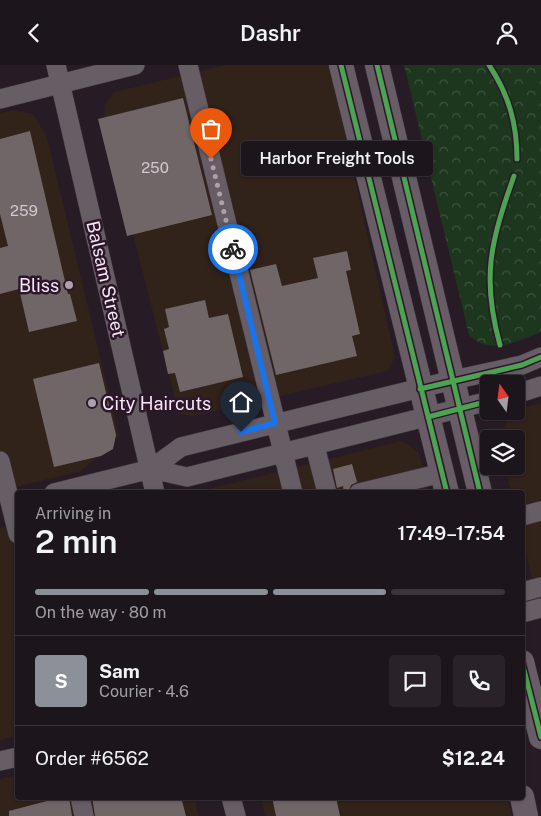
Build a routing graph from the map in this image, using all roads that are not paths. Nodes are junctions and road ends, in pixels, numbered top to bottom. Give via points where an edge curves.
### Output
1 (56, 65) edge
2 (135, 65) edge
3 (188, 65) edge
4 (341, 65) edge
5 (361, 65) edge
6 (377, 65) edge
7 (60, 84) junction
8 (0, 99) edge
9 (404, 177) junction
10 (541, 357) edge
11 (453, 380) junction
12 (541, 386) edge
13 (420, 389) junction
14 (525, 391) edge
15 (480, 403) edge
16 (460, 409) junction
17 (428, 417) junction
18 (275, 423) junction
19 (315, 446) junction
20 (283, 453) junction
21 (0, 461) edge
22 (151, 469) junction
23 (444, 483) edge
24 (66, 490) edge
25 (155, 490) edge
26 (292, 490) edge
27 (326, 490) edge
28 (384, 490) edge
29 (479, 490) edge
30 (9, 504) edge
31 (541, 511) edge
32 (525, 515) edge
33 (15, 524) edge
34 (541, 587) edge
35 (525, 591) edge
36 (541, 608) edge
37 (525, 612) edge
38 (526, 689) edge
39 (541, 737) edge
40 (15, 758) edge
41 (0, 761) edge
42 (81, 800) edge
43 (233, 800) edge
44 (523, 800) edge
45 (84, 816) edge
46 (236, 816) edge
47 (526, 816) edge

1 - 7 street, Balsam Street
2 - 7 street
3 - 18 street
4 - 13 main road
5 - 9 main road via 385,154
6 - 9 main road
7 - 8 street
7 - 22 street, Balsam Street
9 - 11 main road
10 - 11 street via 522,365
11 - 13 street
11 - 16 main road
12 - 14 street
13 - 17 main road
13 - 18 street
15 - 16 street
16 - 17 street
16 - 29 main road
17 - 19 street
17 - 23 main road
18 - 20 street
18 - 22 street via 181,447
19 - 20 street
19 - 27 street
20 - 22 street via 187,477
20 - 26 street
21 - 30 street
22 - 24 street
22 - 25 street, Balsam Street
23 - 28 street
30 - 33 street
31 - 32 street
34 - 35 street
36 - 37 street
38 - 39 main road
40 - 41 street
42 - 45 street
43 - 46 street
44 - 47 main road

